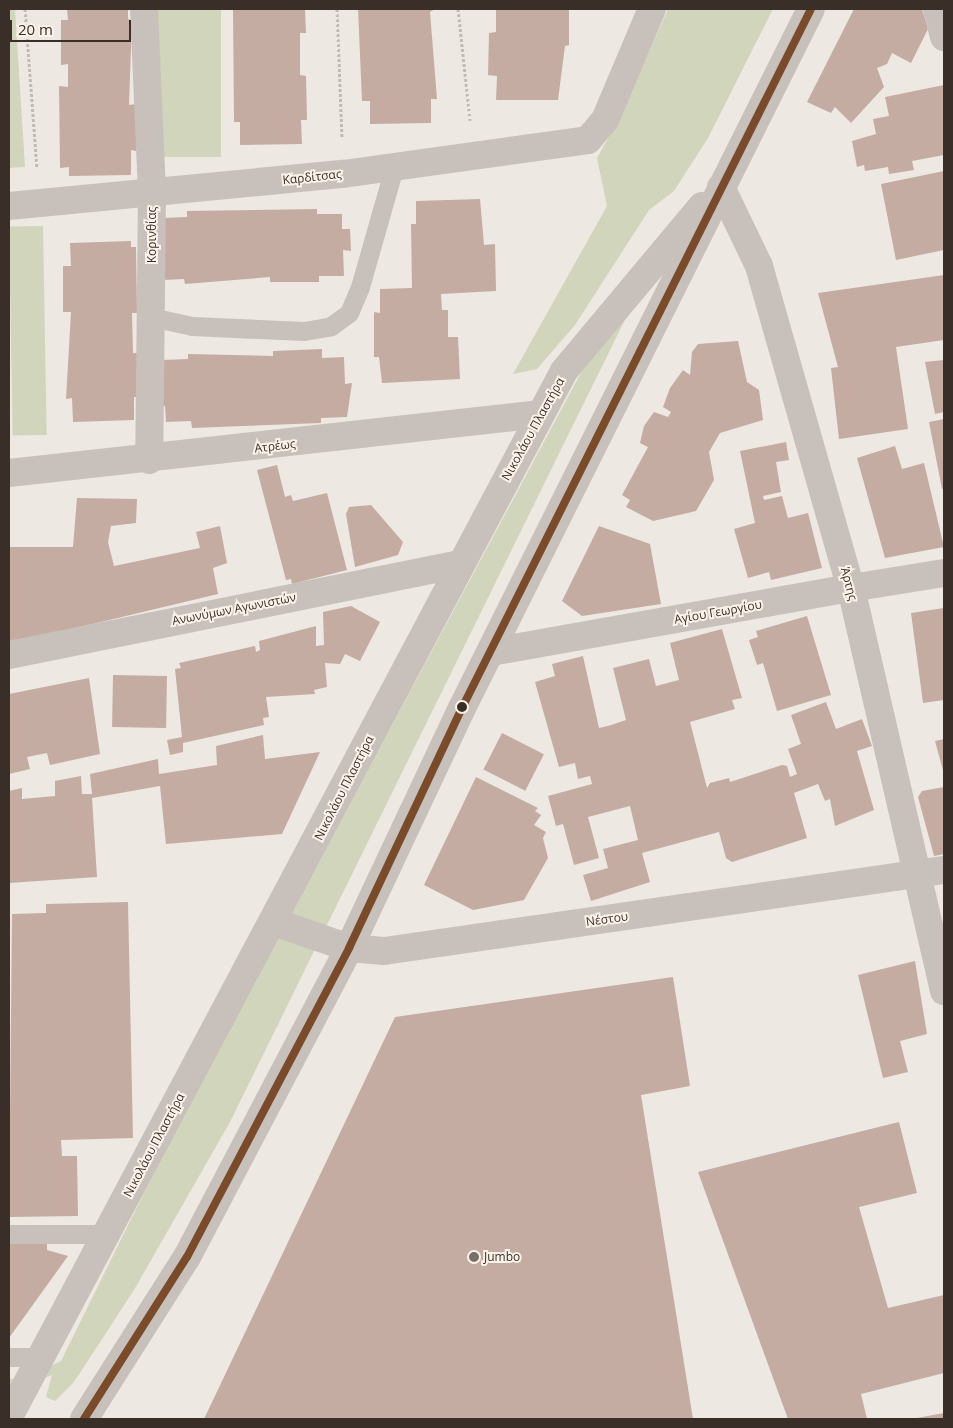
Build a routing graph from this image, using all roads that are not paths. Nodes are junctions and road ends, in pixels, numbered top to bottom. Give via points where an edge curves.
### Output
1 (144, 9) edge
2 (652, 9) edge
3 (811, 9) edge
4 (937, 9) edge
5 (944, 37) edge
6 (394, 168) junction
7 (721, 187) junction
8 (152, 194) junction
9 (9, 206) edge
10 (151, 317) junction
11 (540, 414) junction
12 (149, 460) junction
13 (9, 473) edge
14 (460, 564) junction
15 (944, 573) edge
16 (851, 588) junction
17 (492, 652) junction
18 (9, 655) edge
19 (944, 870) edge
20 (916, 875) junction
21 (274, 922) junction
22 (349, 948) junction
23 (944, 991) edge
24 (9, 1234) edge
25 (106, 1234) junction
26 (9, 1357) edge
27 (39, 1357) junction
28 (9, 1417) edge
29 (84, 1419) edge

1 - 8 street, Κορινθίας
2 - 6 street, Καρδίτσας via 605,120 588,140
3 - 7 street, Νικολάου Πλαστήρα
4 - 5 street
6 - 8 street, Καρδίτσας
6 - 10 lane via 360,287 349,313 331,326 304,330 192,326
7 - 11 street, Νικολάου Πλαστήρα via 679,230 564,371
7 - 16 street, Άρτης via 759,266
7 - 17 street, Νικολάου Πλαστήρα
8 - 9 street, Καρδίτσας
8 - 10 street, Κορινθίας
10 - 12 street, Κορινθίας
11 - 12 street, Ατρέως
11 - 14 street, Νικολάου Πλαστήρα
12 - 13 street, Ατρέως
14 - 18 street, Ανωνύμων Αγωνιστών
14 - 21 street, Νικολάου Πλαστήρα
15 - 16 street, Αγίου Γεωργίου
16 - 17 street, Αγίου Γεωργίου
16 - 20 street, Άρτης
17 - 22 street, Νικολάου Πλαστήρα
19 - 20 street, Νέστου
20 - 22 street, Νέστου via 384,951
20 - 23 street, Άρτης
21 - 22 street, Νέστου
21 - 25 street, Νικολάου Πλαστήρα
22 - 29 street, Νικολάου Πλαστήρα via 187,1257
24 - 25 lane
25 - 27 street, Νικολάου Πλαστήρα
26 - 27 lane
27 - 28 street, Νικολάου Πλαστήρα

